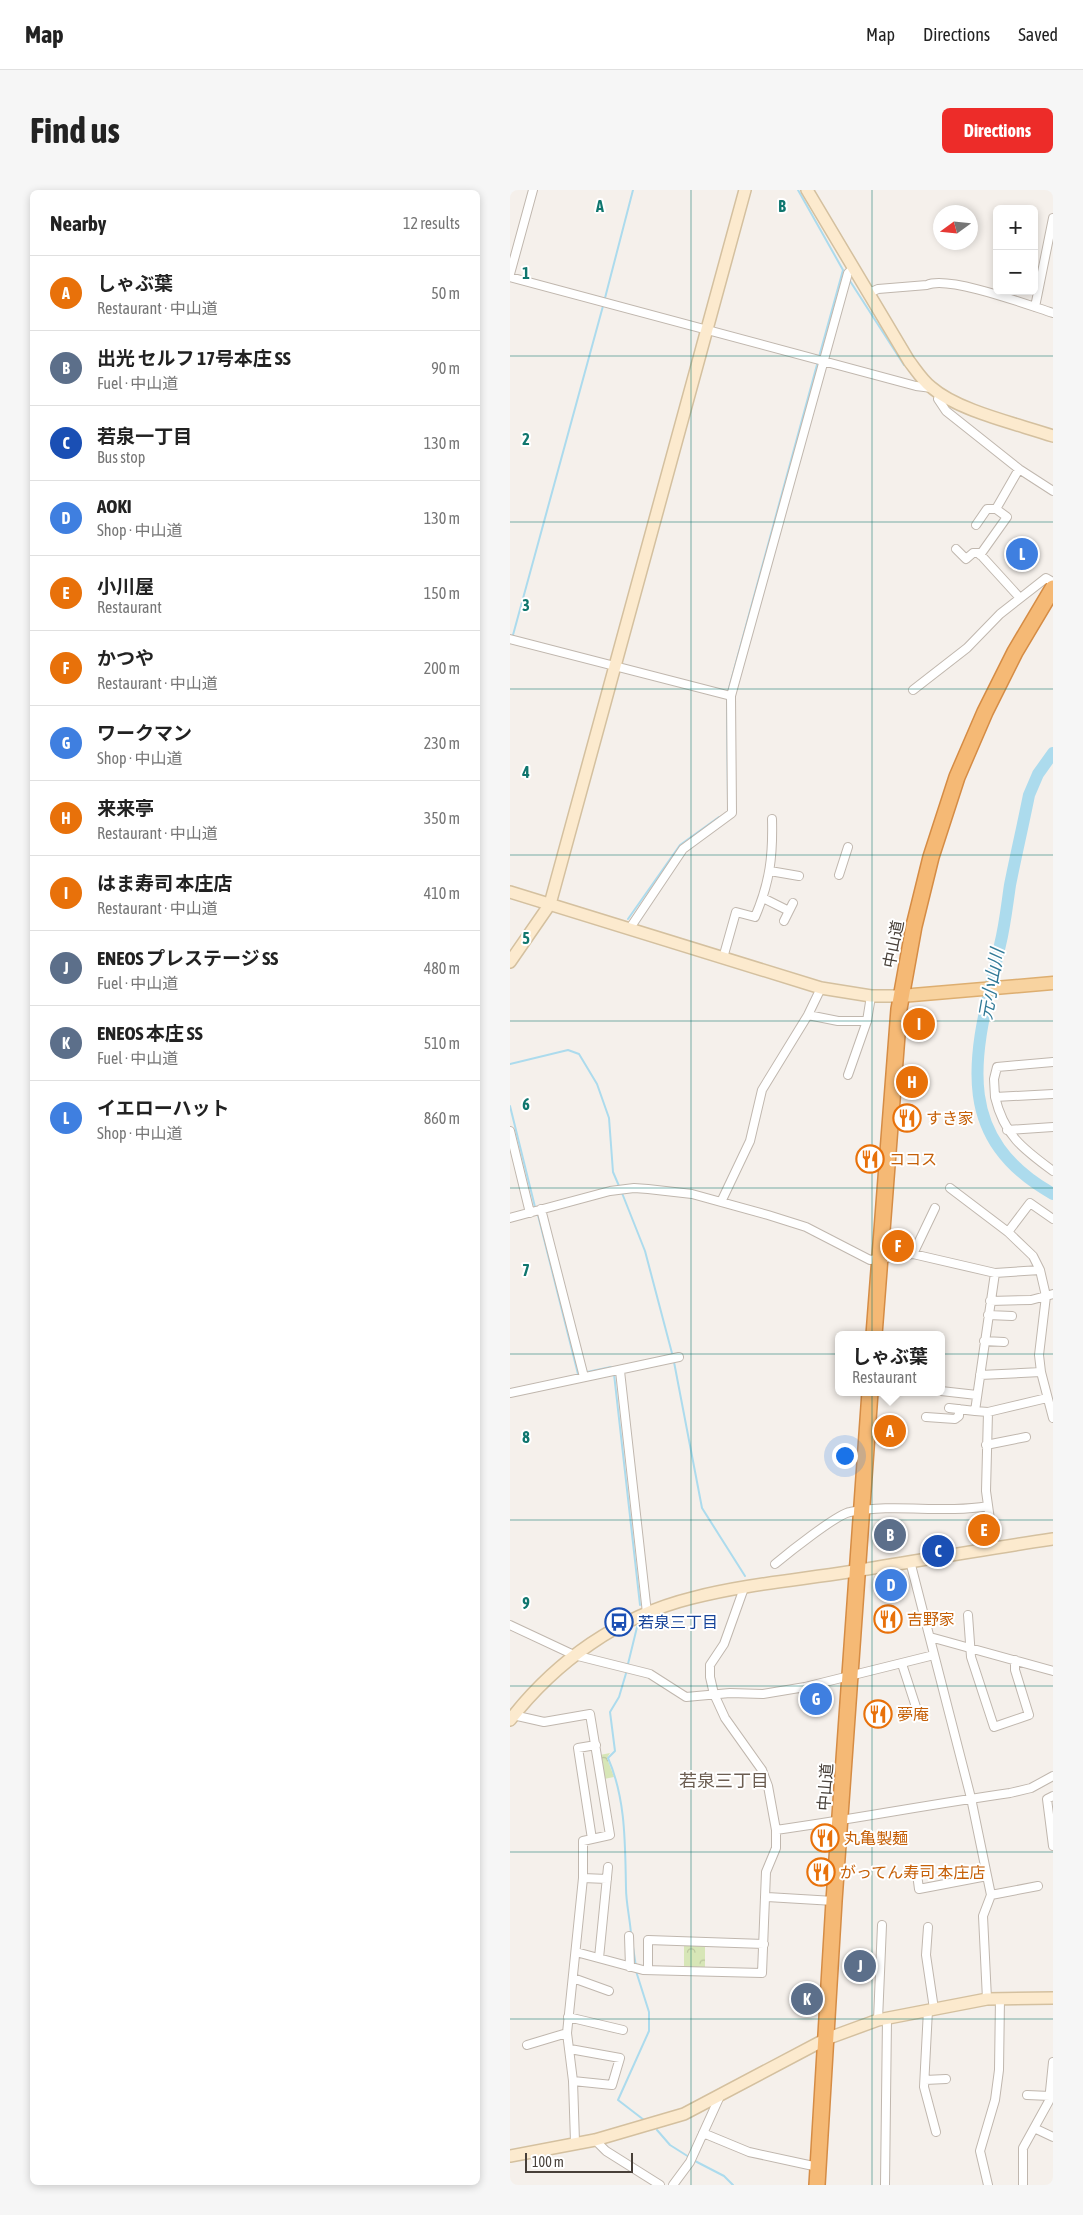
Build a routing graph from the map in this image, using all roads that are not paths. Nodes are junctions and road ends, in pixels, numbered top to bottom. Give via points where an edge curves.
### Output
1 (532, 190) edge
2 (745, 190) edge
3 (806, 190) edge
4 (1053, 218) edge
5 (854, 268) junction
6 (510, 275) edge
7 (869, 293) junction
8 (1035, 308) junction
9 (1053, 313) edge
10 (707, 330) junction
11 (823, 361) junction
12 (936, 391) junction
13 (1053, 436) edge
14 (1019, 469) junction
15 (1053, 491) edge
16 (996, 509) junction
17 (976, 525) dead end
18 (956, 549) dead end
19 (980, 555) junction
20 (1053, 582) edge
21 (1053, 588) edge
22 (1020, 598) junction
23 (510, 639) edge
24 (616, 667) junction
25 (913, 690) dead end
26 (731, 696) junction
27 (772, 819) dead end
28 (848, 847) dead end
29 (770, 870) junction
30 (839, 875) dead end
31 (799, 876) dead end
32 (510, 892) edge
33 (763, 898) junction
34 (794, 903) dead end
35 (550, 904) junction
36 (789, 911) junction
37 (784, 921) dead end
38 (630, 928) junction
39 (722, 958) junction
40 (510, 962) edge
41 (1053, 983) edge
42 (821, 988) junction
43 (871, 996) junction
44 (901, 996) junction
45 (808, 1014) junction
46 (867, 1022) junction
47 (1053, 1062) edge
48 (848, 1075) dead end
49 (1053, 1094) edge
50 (995, 1097) junction
51 (1053, 1127) edge
52 (1007, 1130) junction
53 (510, 1131) edge
54 (1053, 1171) edge
55 (950, 1188) dead end
56 (721, 1202) junction
57 (935, 1208) dead end
58 (541, 1209) junction
59 (530, 1212) junction
60 (510, 1218) edge
61 (1053, 1219) edge
62 (1008, 1232) junction
63 (913, 1254) junction
64 (879, 1259) junction
65 (1040, 1270) junction
66 (995, 1273) junction
67 (1050, 1295) edge
68 (990, 1301) junction
69 (988, 1315) junction
70 (1012, 1316) dead end
71 (874, 1331) edge
72 (984, 1341) junction
73 (1004, 1342) dead end
74 (679, 1357) dead end
75 (620, 1370) junction
76 (1042, 1372) junction
77 (980, 1376) junction
78 (584, 1378) junction
79 (945, 1391) edge
80 (510, 1393) edge
81 (977, 1395) junction
82 (870, 1396) edge
83 (1047, 1398) junction
84 (949, 1408) dead end
85 (959, 1410) junction
86 (975, 1410) junction
87 (988, 1412) junction
88 (926, 1417) dead end
89 (1053, 1418) edge
90 (1026, 1437) dead end
91 (986, 1445) junction
92 (988, 1506) junction
93 (862, 1512) junction
94 (1053, 1538) edge
95 (994, 1548) junction
96 (910, 1561) junction
97 (775, 1564) dead end
98 (857, 1570) junction
99 (744, 1588) junction
100 (647, 1613) junction
101 (968, 1615) dead end
102 (510, 1625) edge
103 (930, 1637) junction
104 (970, 1648) junction
105 (574, 1654) junction
106 (934, 1654) junction
107 (1015, 1660) junction
108 (902, 1664) junction
109 (1053, 1671) edge
110 (850, 1676) junction
111 (714, 1694) junction
112 (916, 1707) dead end
113 (512, 1717) edge
114 (596, 1745) junction
115 (1053, 1776) edge
116 (1053, 1796) edge
117 (971, 1798) junction
118 (840, 1822) junction
119 (776, 1830) junction
120 (592, 1839) junction
121 (1053, 1846) edge
122 (608, 1867) dead end
123 (917, 1874) dead end
124 (987, 1876) junction
125 (583, 1878) junction
126 (607, 1879) junction
127 (1038, 1886) dead end
128 (991, 1895) junction
129 (767, 1898) junction
130 (834, 1901) junction
131 (882, 1925) dead end
132 (928, 1927) dead end
133 (629, 1936) dead end
134 (764, 1944) junction
135 (576, 1952) junction
136 (599, 1958) junction
137 (638, 1968) junction
138 (573, 1978) junction
139 (609, 1991) dead end
140 (1000, 1998) junction
141 (1053, 1998) edge
142 (987, 1999) junction
143 (931, 2009) junction
144 (568, 2017) junction
145 (882, 2019) junction
146 (623, 2030) dead end
147 (567, 2033) junction
148 (826, 2039) junction
149 (527, 2045) dead end
150 (570, 2049) junction
151 (1053, 2062) edge
152 (946, 2079) dead end
153 (924, 2080) junction
154 (573, 2081) junction
155 (1027, 2095) dead end
156 (720, 2096) junction
157 (1051, 2099) edge
158 (1034, 2128) junction
159 (936, 2132) dead end
160 (703, 2133) junction
161 (1053, 2137) edge
162 (595, 2140) junction
163 (575, 2142) junction
164 (510, 2156) edge
165 (818, 2167) junction
166 (678, 2184) edge
167 (660, 2185) edge
168 (817, 2185) edge
169 (885, 2185) edge
170 (986, 2185) edge
171 (1023, 2185) edge

1 - 6 street
2 - 10 street
3 - 5 street
4 - 8 street
5 - 7 street
5 - 11 street via 848,273
6 - 10 street
7 - 8 street via 932,282 973,289
7 - 12 street via 909,361
8 - 9 street
10 - 11 street
10 - 24 street
11 - 12 street
11 - 26 street
12 - 13 street via 965,406
12 - 14 street via 946,411
14 - 15 street
14 - 16 street
16 - 17 street via 987,509
16 - 19 street via 1007,517
18 - 19 street via 966,559 973,553
19 - 22 street
20 - 22 street via 1046,578
21 - 44 highway, 中山道 via 1015,652 957,777 930,857
22 - 25 street via 967,648
23 - 24 street
24 - 26 street
24 - 35 street
26 - 38 street via 732,813 683,849
27 - 29 street
28 - 30 street
29 - 31 street
29 - 33 street
32 - 35 street
33 - 36 street
33 - 39 street via 755,916 736,912
34 - 36 street
35 - 38 street
35 - 40 street
36 - 37 street
38 - 39 street
39 - 42 street
41 - 44 main road
42 - 43 street
42 - 45 street
43 - 44 street
43 - 46 street
44 - 64 highway, 中山道
45 - 46 street via 838,1021
45 - 56 street via 762,1090 750,1140
46 - 48 street
47 - 50 street via 997,1067
49 - 50 street
50 - 52 street
51 - 52 street
52 - 54 street via 1019,1145
53 - 59 street
55 - 62 street
56 - 58 street via 692,1194 634,1188
56 - 64 street via 806,1227 870,1260
57 - 63 street
58 - 59 street
58 - 78 street
59 - 60 street
61 - 62 street via 1030,1203
62 - 65 street via 1034,1256
63 - 64 street
63 - 66 street
64 - 71 highway, 中山道
65 - 66 street
65 - 67 street
66 - 68 street
67 - 68 street via 1031,1300
67 - 76 street via 1039,1355
68 - 69 street
69 - 70 street
69 - 72 street
72 - 73 street
72 - 77 street
74 - 75 street
75 - 78 street
75 - 100 street
76 - 77 street
76 - 83 street
77 - 81 street
78 - 80 street
79 - 81 street
81 - 86 street
82 - 93 highway, 中山道
83 - 87 street
83 - 89 street
84 - 85 street
85 - 86 street
85 - 88 street via 955,1419
86 - 87 street
87 - 91 street
90 - 91 street
91 - 92 street
92 - 93 street via 970,1509 908,1507
92 - 95 street
93 - 97 street via 846,1513
93 - 98 highway, 中山道
94 - 95 street
95 - 96 street
96 - 98 street
96 - 103 street
98 - 99 street
98 - 110 highway, 中山道
99 - 100 street via 691,1598
99 - 111 street via 724,1644 710,1665
100 - 105 street
101 - 104 street
102 - 105 street
103 - 104 street
103 - 106 street
104 - 107 street
104 - 107 street via 994,1727 1029,1715
105 - 111 street via 650,1674 686,1697
105 - 113 street
106 - 108 street
106 - 117 street
107 - 109 street
108 - 110 street
108 - 112 street
110 - 111 street via 763,1694
110 - 118 highway, 中山道
111 - 119 street via 725,1718 762,1770
113 - 114 street via 544,1722 590,1714
114 - 120 street via 610,1835
114 - 120 street via 578,1748
115 - 117 street via 1030,1788
116 - 121 street via 1047,1799
117 - 118 street
117 - 124 street
118 - 119 street
118 - 130 highway, 中山道
119 - 129 street via 776,1848 766,1872
120 - 125 street via 583,1841
122 - 126 street
123 - 124 street via 919,1889
124 - 128 street
125 - 126 street
125 - 135 street
126 - 136 street
127 - 128 street
128 - 142 street via 983,1916
129 - 130 street
129 - 134 street
130 - 148 highway, 中山道
131 - 145 street
132 - 143 street via 926,1955
133 - 137 street
134 - 137 street via 648,1940
134 - 137 street via 762,1973
135 - 136 street
135 - 138 street
136 - 137 street
138 - 139 street
138 - 144 street
140 - 141 street
140 - 142 street
140 - 170 street via 999,2070 995,2100 980,2151
142 - 143 street
143 - 145 street
143 - 153 street
144 - 146 street
144 - 147 street
145 - 148 street
145 - 169 street
147 - 149 street
147 - 150 street
148 - 156 street
148 - 165 highway, 中山道
150 - 154 street
150 - 154 street via 620,2058 612,2085
151 - 157 street
152 - 153 street
153 - 159 street
154 - 163 street
155 - 157 street
156 - 160 street
156 - 162 street via 684,2114
157 - 158 street
158 - 161 street
158 - 171 street via 1023,2148
160 - 165 street via 749,2152
160 - 166 street
162 - 163 street
162 - 167 street via 606,2151
163 - 164 street
165 - 168 highway, 中山道

